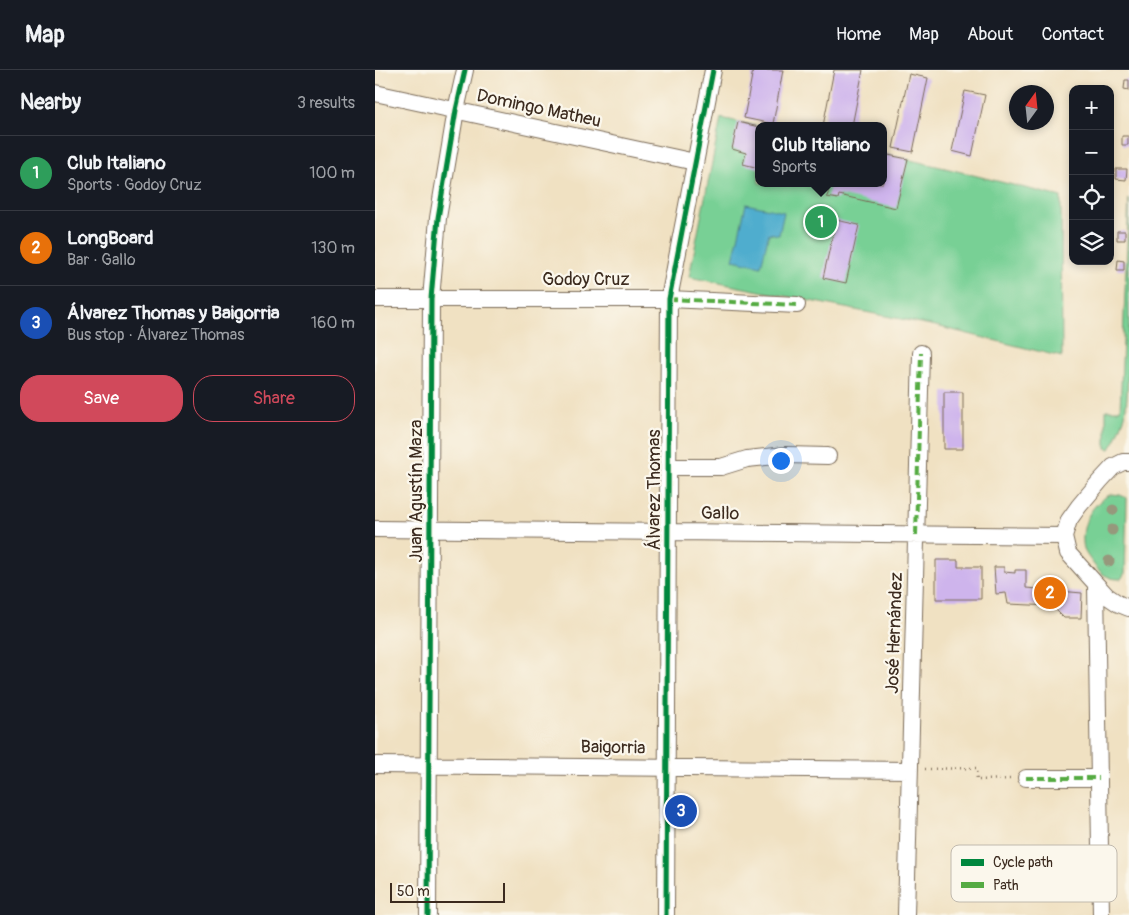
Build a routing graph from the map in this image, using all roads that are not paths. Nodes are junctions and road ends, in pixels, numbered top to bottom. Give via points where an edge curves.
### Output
1 (465, 70) edge
2 (713, 70) edge
3 (375, 93) edge
4 (456, 110) junction
5 (695, 162) junction
6 (375, 299) edge
7 (431, 299) junction
8 (669, 299) junction
9 (797, 305) dead end
10 (921, 353) dead end
11 (828, 456) dead end
12 (1129, 462) edge
13 (668, 467) junction
14 (375, 529) edge
15 (430, 530) junction
16 (668, 532) junction
17 (917, 535) junction
18 (1064, 536) junction
19 (1096, 584) junction
20 (1129, 608) edge
21 (375, 765) edge
22 (429, 765) junction
23 (667, 768) junction
24 (910, 770) junction
25 (1026, 778) road end
26 (1099, 778) junction
27 (1100, 845) edge
28 (1101, 902) edge
29 (428, 915) edge
30 (666, 915) edge
31 (906, 915) edge
32 (1101, 915) edge

1 - 4 street, Juan Agustín Maza
2 - 5 street, Álvarez Thomas
3 - 4 street, Domingo Matheu
4 - 5 street, Domingo Matheu
4 - 7 street, Juan Agustín Maza via 439,218
5 - 8 street, Álvarez Thomas
6 - 7 street, Godoy Cruz
7 - 8 street, Godoy Cruz
7 - 15 street, Juan Agustín Maza
8 - 9 street, Godoy Cruz
8 - 13 street, Álvarez Thomas
10 - 17 street, José Hernández
11 - 13 street via 786,455 747,459 721,467
12 - 18 street via 1113,468 1100,481 1069,520
13 - 16 street, Álvarez Thomas
14 - 15 street, Gallo
15 - 16 street, Gallo
15 - 22 street, Juan Agustín Maza
16 - 17 street, Gallo
16 - 23 street, Álvarez Thomas
17 - 18 street, Gallo
17 - 24 street, José Hernández
18 - 19 street via 1068,553
19 - 20 street via 1113,600
19 - 26 street
21 - 22 street, Baigorria
22 - 23 street, Baigorria
22 - 29 street, Juan Agustín Maza
23 - 24 street, Baigorria
23 - 30 street, Álvarez Thomas
24 - 31 street, José Hernández
25 - 26 street
26 - 27 street
28 - 32 street

